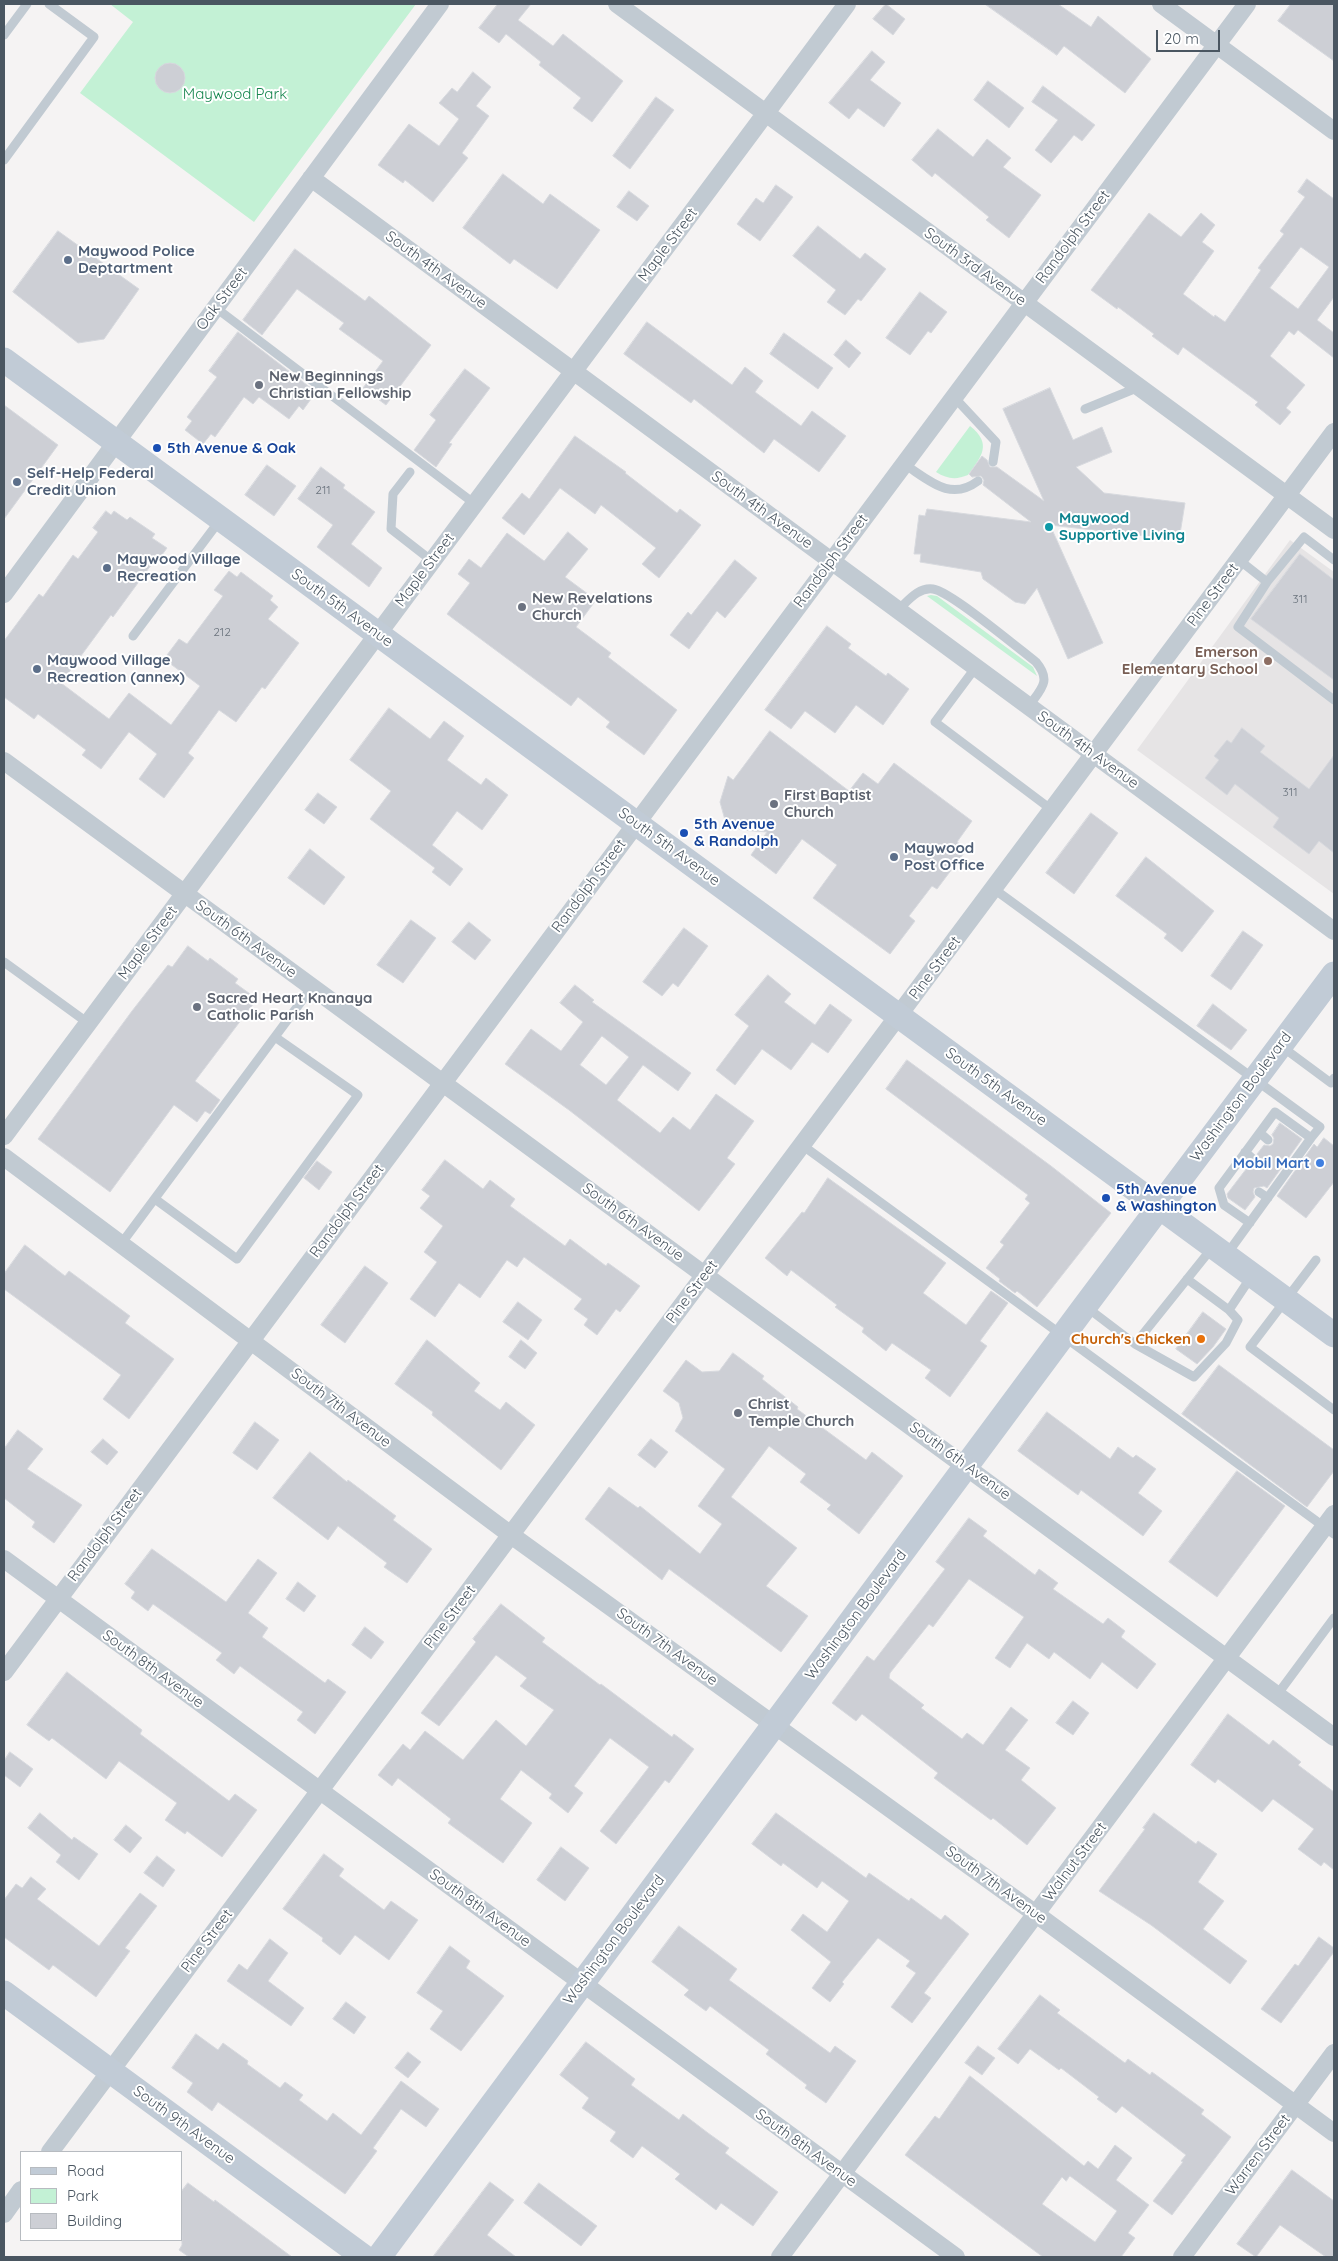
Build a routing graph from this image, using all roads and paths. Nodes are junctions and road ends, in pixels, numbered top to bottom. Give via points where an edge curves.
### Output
1 (27, 4) edge
2 (49, 4) edge
3 (440, 4) edge
4 (617, 4) edge
5 (848, 4) edge
6 (1162, 4) edge
7 (1247, 4) edge
8 (4, 35) edge
9 (1217, 44) junction
10 (766, 113) junction
11 (1334, 131) edge
12 (4, 160) edge
13 (311, 178) junction
14 (1024, 302) junction
15 (216, 308) junction
16 (5, 362) edge
17 (573, 371) junction
18 (1140, 387) junction
19 (954, 397) junction
20 (1085, 409) dead end
21 (1334, 432) edge
22 (116, 442) junction
23 (993, 462) dead end
24 (904, 464) junction
25 (410, 472) dead end
26 (978, 481) dead end
27 (1288, 496) junction
28 (475, 504) junction
29 (221, 519) junction
30 (1334, 530) edge
31 (1239, 560) junction
32 (1334, 560) edge
33 (432, 561) junction
34 (832, 561) junction
35 (1268, 582) junction
36 (6, 586) edge
37 (898, 610) junction
38 (378, 634) junction
39 (133, 636) dead end
40 (976, 667) junction
41 (1334, 700) edge
42 (1029, 706) junction
43 (1094, 754) junction
44 (4, 761) edge
45 (1052, 810) junction
46 (636, 823) junction
47 (994, 889) junction
48 (184, 894) junction
49 (1334, 931) edge
50 (4, 962) edge
51 (1334, 974) edge
52 (312, 987) junction
53 (899, 1016) junction
54 (88, 1023) junction
55 (275, 1037) junction
56 (1280, 1046) junction
57 (1254, 1079) junction
58 (1333, 1082) edge
59 (442, 1083) junction
60 (1280, 1096) junction
61 (1275, 1112) junction
62 (1260, 1133) junction
63 (4, 1136) edge
64 (1311, 1138) junction
65 (1268, 1140) dead end
66 (802, 1146) junction
67 (1245, 1152) junction
68 (4, 1157) edge
69 (1253, 1159) dead end
70 (1231, 1171) junction
71 (1272, 1174) dead end
72 (1240, 1177) dead end
73 (1281, 1180) junction
74 (1259, 1192) dead end
75 (1268, 1198) junction
76 (155, 1199) junction
77 (1159, 1206) junction
78 (1250, 1223) junction
79 (121, 1244) junction
80 (1220, 1251) junction
81 (1316, 1260) dead end
82 (705, 1275) junction
83 (1253, 1275) junction
84 (1187, 1279) junction
85 (1286, 1300) junction
86 (1084, 1306) junction
87 (1229, 1310) junction
88 (1334, 1335) edge
89 (1063, 1336) junction
90 (250, 1341) junction
91 (1135, 1344) junction
92 (1334, 1410) edge
93 (966, 1466) junction
94 (1331, 1525) edge
95 (511, 1535) junction
96 (4, 1559) edge
97 (58, 1599) junction
98 (1334, 1618) edge
99 (1227, 1658) junction
100 (4, 1672) edge
101 (1277, 1695) junction
102 (774, 1724) junction
103 (1334, 1737) edge
104 (320, 1791) junction
105 (1036, 1914) junction
106 (582, 1983) junction
107 (4, 1993) edge
108 (1334, 2053) edge
109 (110, 2071) junction
110 (1296, 2105) junction
111 (1334, 2133) edge
112 (51, 2151) edge
113 (842, 2174) junction
114 (20, 2191) edge
115 (4, 2214) edge
116 (364, 2257) edge
117 (379, 2257) edge
118 (780, 2257) edge
119 (956, 2257) edge
120 (1182, 2257) edge

1 - 8 lane
2 - 12 lane via 94,36
3 - 13 street, Oak Street
4 - 10 street, South 3rd Avenue
5 - 10 street, Maple Street
6 - 9 street
7 - 9 street, Randolph Street
9 - 11 street
9 - 14 street, Randolph Street
10 - 14 street, South 3rd Avenue
10 - 17 street, Maple Street
13 - 15 street, Oak Street
13 - 17 street, South 4th Avenue
14 - 18 street, South 3rd Avenue
14 - 19 street, Randolph Street
15 - 22 street, Oak Street
15 - 28 lane
16 - 22 street, South 5th Avenue
17 - 28 street, Maple Street
17 - 34 street, South 4th Avenue
18 - 20 lane
18 - 27 street, South 3rd Avenue
19 - 23 lane via 996,442
19 - 24 street, Randolph Street
21 - 27 street, Pine Street
22 - 29 street, South 5th Avenue
22 - 36 street, Oak Street
24 - 26 lane via 946,490 967,489
24 - 34 street, Randolph Street
25 - 33 lane via 393,494 391,529
27 - 30 street, South 3rd Avenue
27 - 31 street, Pine Street
28 - 33 street, Maple Street
29 - 38 street, South 5th Avenue
29 - 39 lane
31 - 35 lane
31 - 43 street, Pine Street
32 - 35 lane via 1304,537
33 - 38 street, Maple Street
34 - 37 street, South 4th Avenue
34 - 46 street, Randolph Street
35 - 41 lane via 1238,627
37 - 40 street, South 4th Avenue
37 - 42 lane via 920,591 934,589 955,601 1043,669 1046,679
38 - 46 street, South 5th Avenue
38 - 48 street, Maple Street
40 - 42 street, South 4th Avenue
40 - 45 lane via 935,722
42 - 43 street, South 4th Avenue
43 - 45 street, Pine Street
43 - 49 street, South 4th Avenue
44 - 48 street, South 6th Avenue
45 - 47 street, Pine Street
46 - 53 street, South 5th Avenue
46 - 59 street, Randolph Street
47 - 53 street, Pine Street
47 - 57 lane
48 - 52 street, South 6th Avenue
48 - 54 street, Maple Street
50 - 54 lane
51 - 56 street, Washington Boulevard
52 - 55 lane
52 - 59 street, South 6th Avenue
53 - 66 street, Pine Street
53 - 77 street, South 5th Avenue
54 - 63 street, Maple Street
55 - 76 lane
55 - 76 lane via 358,1095 238,1259
56 - 57 street, Washington Boulevard
56 - 58 lane
57 - 60 lane
57 - 77 street, Washington Boulevard
59 - 82 street, South 6th Avenue
59 - 90 street, Randolph Street
60 - 61 lane
60 - 64 lane via 1320,1127
61 - 62 lane
61 - 64 lane
62 - 65 lane
62 - 67 lane
64 - 73 lane via 1291,1157
66 - 82 street, Pine Street
66 - 89 lane
67 - 69 lane
67 - 70 lane
68 - 79 street, South 7th Avenue
70 - 72 lane
70 - 78 lane via 1218,1188 1224,1205
71 - 73 lane
73 - 75 lane
74 - 75 lane
75 - 78 lane
76 - 79 lane
77 - 80 street, South 5th Avenue
77 - 86 street, Washington Boulevard
78 - 80 lane
79 - 90 street, South 7th Avenue
80 - 83 street, South 5th Avenue
80 - 84 lane
81 - 85 lane
82 - 93 street, South 6th Avenue
82 - 95 street, Pine Street
83 - 85 street, South 5th Avenue
83 - 87 lane
84 - 87 lane
84 - 91 lane
85 - 88 street, South 5th Avenue
85 - 92 lane via 1250,1347
86 - 89 street, Washington Boulevard
86 - 91 lane
87 - 91 lane via 1238,1320 1226,1343 1194,1378
89 - 93 street, Washington Boulevard
89 - 94 lane
90 - 95 street, South 7th Avenue
90 - 97 street, Randolph Street
93 - 99 street, South 6th Avenue
93 - 102 street, Washington Boulevard
94 - 99 street, Walnut Street
95 - 102 street, South 7th Avenue
95 - 104 street, Pine Street
96 - 97 street, South 8th Avenue
97 - 100 street, Randolph Street
97 - 104 street, South 8th Avenue
98 - 101 lane
99 - 101 street, South 6th Avenue
99 - 105 street, Walnut Street
101 - 103 street, South 6th Avenue
102 - 105 street, South 7th Avenue
102 - 106 street, Washington Boulevard
104 - 106 street, South 8th Avenue
104 - 109 street, Pine Street
105 - 110 street, South 7th Avenue
105 - 113 street, Walnut Street
106 - 113 street, South 8th Avenue
106 - 117 street, Washington Boulevard
107 - 109 street, South 9th Avenue
108 - 110 street, Warren Street
109 - 112 street, Pine Street
109 - 116 street, South 9th Avenue
110 - 111 street, South 7th Avenue
110 - 120 street, Warren Street
113 - 118 street, Walnut Street
113 - 119 street, South 8th Avenue
114 - 115 street

